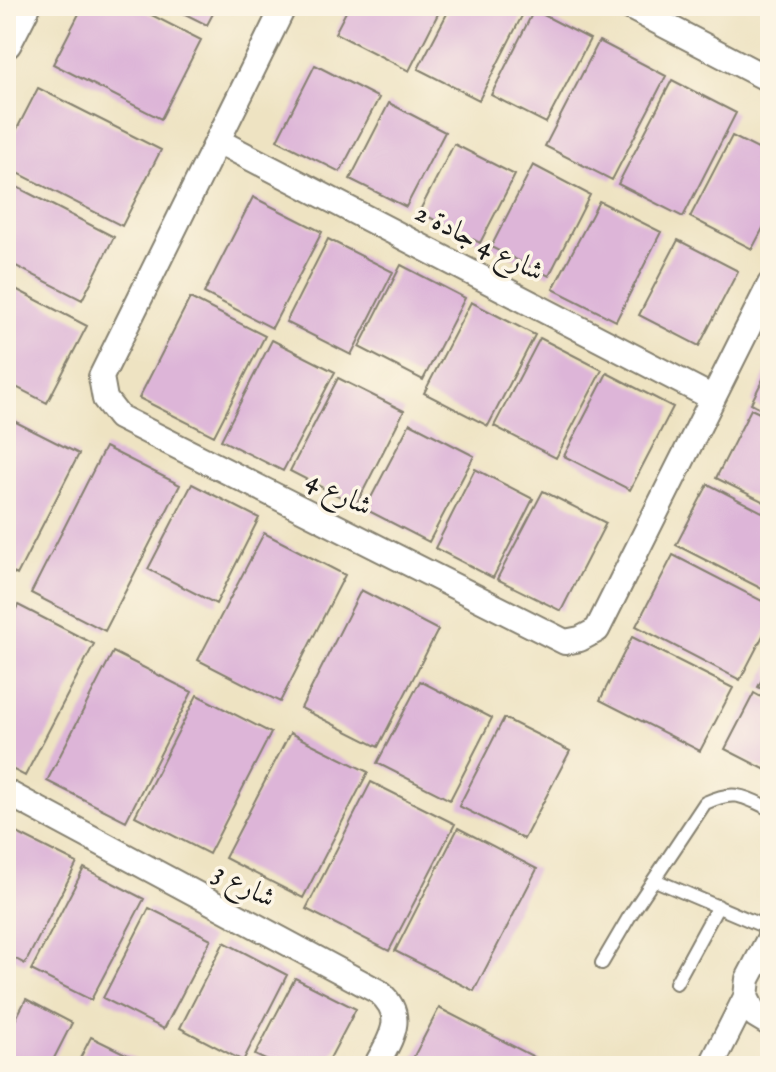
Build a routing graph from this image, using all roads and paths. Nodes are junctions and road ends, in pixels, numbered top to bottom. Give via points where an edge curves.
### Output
1 (25, 6) edge
2 (284, 6) edge
3 (628, 6) edge
4 (6, 43) edge
5 (770, 80) edge
6 (218, 141) junction
7 (770, 284) edge
8 (713, 398) junction
9 (6, 792) edge
10 (768, 808) dead end
11 (655, 880) junction
12 (718, 906) junction
13 (770, 929) edge
14 (770, 937) edge
15 (602, 963) dead end
16 (676, 983) dead end
17 (746, 997) junction
18 (770, 1024) edge
19 (376, 1066) edge
20 (711, 1066) edge

1 - 4 street
2 - 6 street, شارع 4
3 - 5 street
6 - 8 street, شارع 4 جادة 2
6 - 8 street, شارع 4 via 101,377 105,399 119,417 565,642 597,630
7 - 8 street, شارع 4
9 - 19 street, شارع 3 via 379,992 392,1008 395,1031
10 - 11 lane via 743,796 705,803
11 - 12 lane
11 - 15 lane
12 - 13 lane
12 - 16 lane
14 - 17 street via 748,979
17 - 18 street via 755,1015
17 - 20 street

